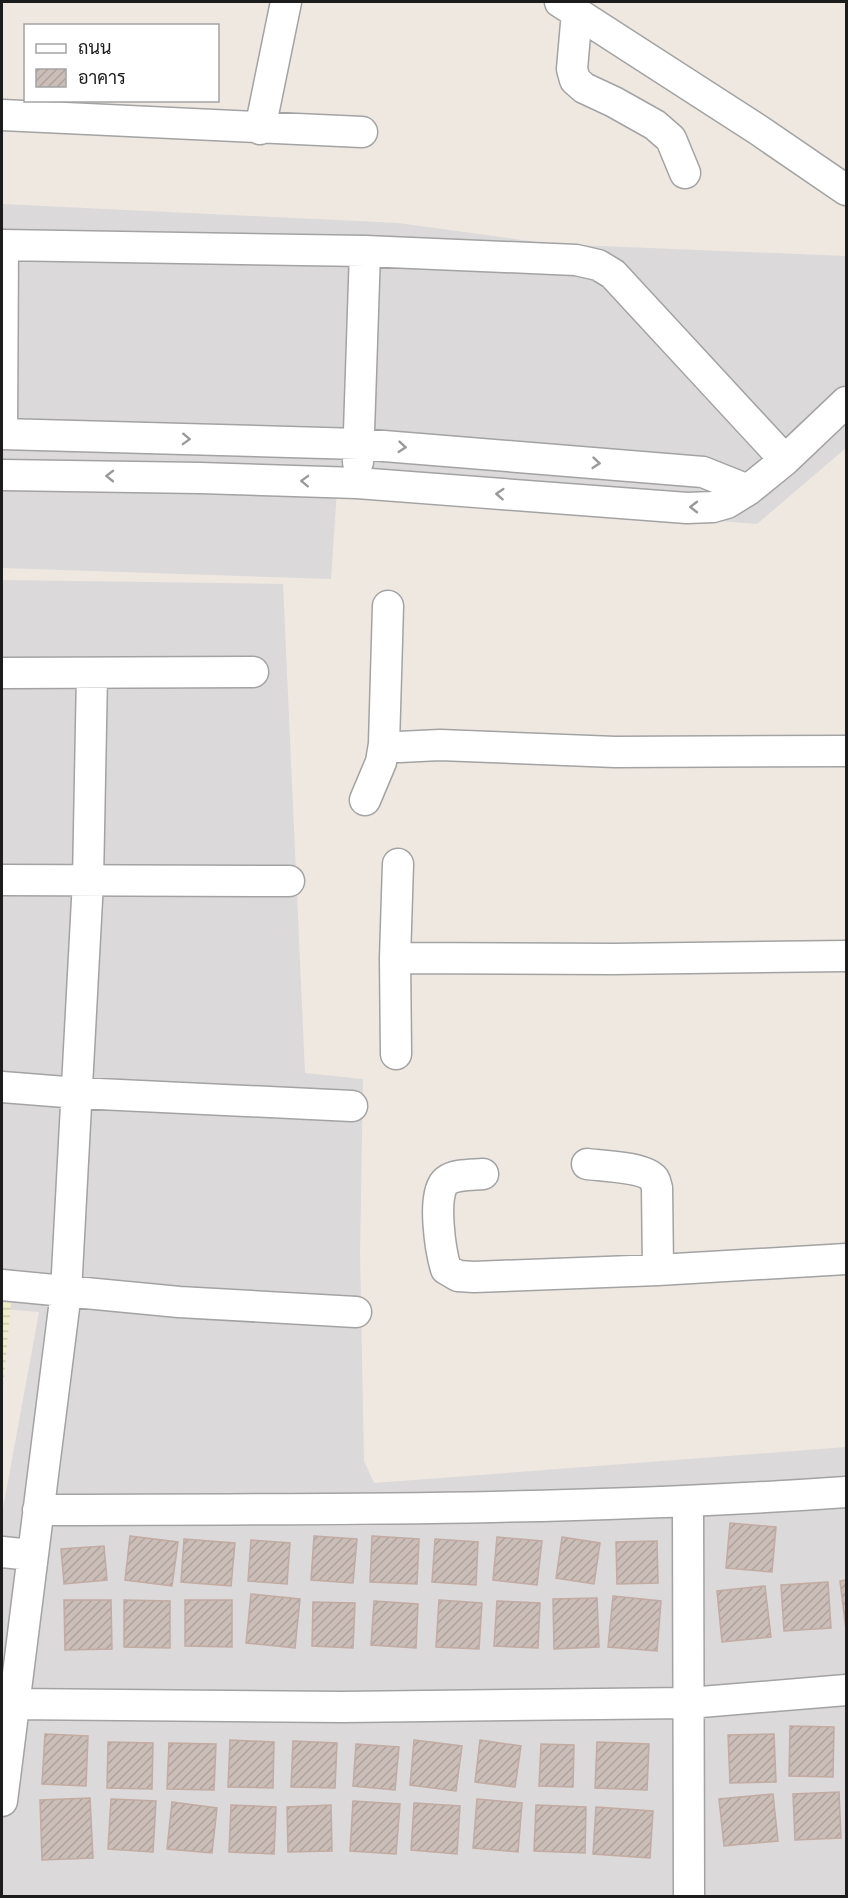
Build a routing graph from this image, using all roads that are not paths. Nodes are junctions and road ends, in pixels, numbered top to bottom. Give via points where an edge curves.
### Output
1 (286, 2) edge
2 (569, 7) edge
3 (2, 115) edge
4 (260, 129) junction
5 (362, 132) dead end
6 (685, 173) dead end
7 (846, 190) edge
8 (2, 245) edge
9 (365, 251) junction
10 (846, 402) edge
11 (2, 434) edge
12 (359, 444) junction
13 (785, 460) junction
14 (2, 474) edge
15 (357, 483) junction
16 (748, 490) junction
17 (388, 606) dead end
18 (254, 672) dead end
19 (2, 673) edge
20 (92, 674) junction
21 (384, 744) junction
22 (846, 751) edge
23 (365, 800) dead end
24 (398, 864) dead end
25 (2, 880) edge
26 (88, 881) junction
27 (289, 881) dead end
28 (846, 956) edge
29 (395, 958) junction
30 (396, 1054) dead end
31 (2, 1087) edge
32 (78, 1093) junction
33 (352, 1107) dead end
34 (587, 1164) dead end
35 (483, 1174) dead end
36 (846, 1259) edge
37 (658, 1270) junction
38 (2, 1285) edge
39 (66, 1292) junction
40 (356, 1312) dead end
41 (846, 1492) edge
42 (688, 1501) junction
43 (38, 1510) junction
44 (2, 1552) edge
45 (32, 1555) junction
46 (846, 1690) edge
47 (689, 1703) junction
48 (13, 1704) junction
49 (5, 1739) edge
50 (2, 1801) edge
51 (689, 1896) edge

1 - 4 street
2 - 6 street via 575,80 663,132 671,139
2 - 7 street
3 - 4 street
4 - 5 street
8 - 9 street
8 - 11 street
9 - 12 street
9 - 13 street via 576,260 598,265 613,274
10 - 13 street
11 -> 12 street
12 - 15 street
12 -> 16 street via 703,472
13 - 16 street
15 -> 14 street
16 -> 15 street via 728,503 687,508
17 - 21 street
18 - 20 street
19 - 20 street
20 - 26 street
21 - 22 street via 615,752
21 - 23 street
24 - 29 street
25 - 26 street
26 - 27 street
26 - 32 street
28 - 29 street
29 - 30 street
31 - 32 street
32 - 33 street
32 - 39 street
34 - 37 street via 630,1169 654,1179
35 - 37 street via 453,1177 440,1189 441,1255 446,1269 458,1276
36 - 37 street
38 - 39 street
39 - 40 street
39 - 43 street
41 - 42 street
42 - 43 street via 375,1509
42 - 47 street
43 - 45 street
44 - 45 street
45 - 48 street
46 - 47 street
47 - 48 street via 344,1707
47 - 51 street
48 - 49 street
49 - 50 street

